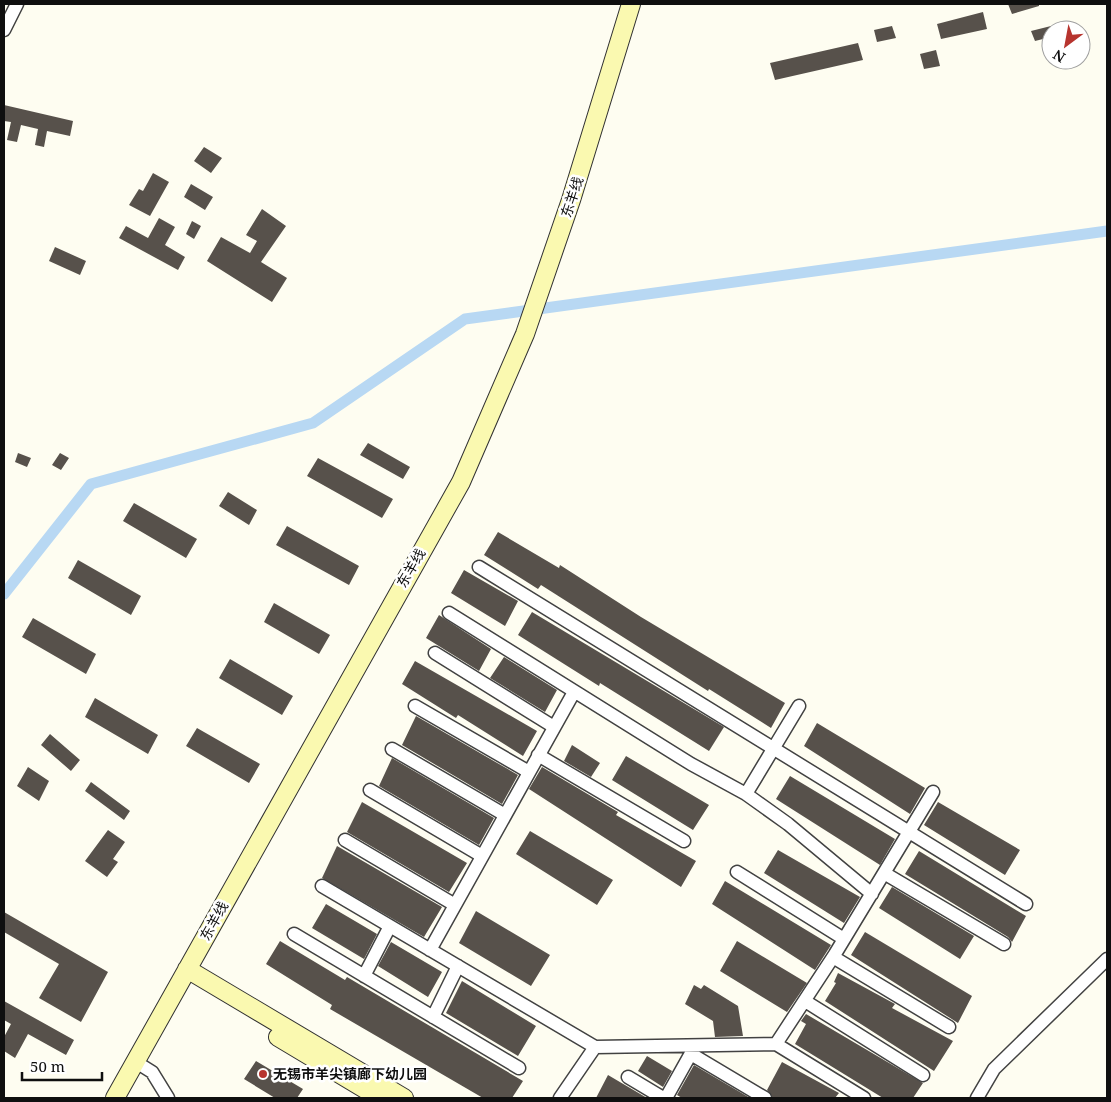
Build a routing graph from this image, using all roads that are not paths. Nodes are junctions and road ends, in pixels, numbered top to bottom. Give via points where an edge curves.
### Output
1 (17, 4) edge
2 (631, 4) edge
3 (4, 30) edge
4 (479, 567) dead end
5 (449, 613) dead end
6 (434, 653) dead end
7 (574, 692) junction
8 (415, 706) dead end
9 (799, 706) dead end
10 (554, 727) junction
11 (774, 748) junction
12 (392, 749) dead end
13 (538, 755) junction
14 (529, 772) junction
15 (370, 790) dead end
16 (933, 792) dead end
17 (746, 794) junction
18 (505, 815) junction
19 (909, 832) junction
20 (345, 840) dead end
21 (684, 841) dead end
22 (482, 856) junction
23 (737, 872) dead end
24 (884, 873) junction
25 (322, 886) dead end
26 (872, 894) junction
27 (1026, 904) dead end
28 (455, 905) junction
29 (390, 926) junction
30 (294, 934) dead end
31 (844, 939) junction
32 (1004, 944) dead end
33 (430, 950) junction
34 (833, 957) junction
35 (1107, 959) edge
36 (458, 966) junction
37 (184, 974) junction
38 (364, 976) junction
39 (805, 1000) junction
40 (432, 1017) junction
41 (949, 1027) dead end
42 (776, 1044) junction
43 (594, 1047) junction
44 (693, 1050) junction
45 (136, 1062) junction
46 (519, 1068) dead end
47 (923, 1075) dead end
48 (628, 1077) dead end
49 (115, 1098) edge
50 (168, 1098) edge
51 (380, 1098) edge
52 (404, 1098) edge
53 (562, 1098) edge
54 (664, 1098) edge
55 (765, 1098) edge
56 (864, 1098) edge
57 (977, 1098) edge

1 - 3 street
2 - 37 main road, 东羊线 via 571,200 525,334 461,482
4 - 11 street
5 - 7 street
6 - 10 street
7 - 10 street
7 - 17 street
8 - 14 street
9 - 11 street
10 - 13 street
11 - 17 street
11 - 19 street
12 - 18 street
13 - 14 street
13 - 21 street
14 - 18 street
15 - 22 street
16 - 19 street
17 - 26 street via 788,824
18 - 22 street
19 - 24 street
19 - 27 street
20 - 28 street
22 - 28 street
23 - 31 street
24 - 26 street
24 - 32 street
25 - 29 street
26 - 31 street
28 - 33 street
29 - 33 street
29 - 38 street
30 - 38 street
31 - 34 street
33 - 36 street
34 - 39 street
34 - 41 street
35 - 57 street via 994,1069
36 - 40 street
36 - 43 street
37 - 45 main road, 东羊线
37 - 51 main road
37 - 52 main road
38 - 40 street
39 - 42 street
39 - 47 street
40 - 46 street
42 - 44 street
42 - 56 street
43 - 44 street
43 - 53 street
44 - 54 street
44 - 55 street
45 - 49 main road, 东羊线
45 - 50 street via 152,1072
48 - 54 street

